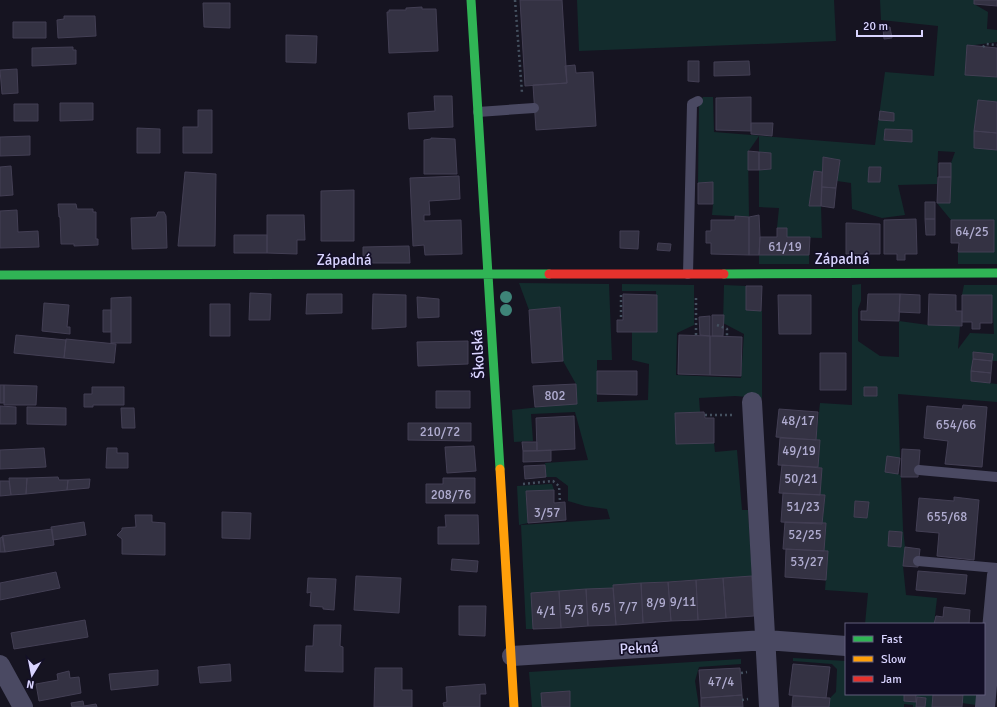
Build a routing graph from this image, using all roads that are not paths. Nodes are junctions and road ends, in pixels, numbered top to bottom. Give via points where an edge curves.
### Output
1 (472, 0) edge
2 (698, 101) dead end
3 (534, 108) dead end
4 (478, 112) junction
5 (997, 273) edge
6 (688, 274) junction
7 (0, 275) edge
8 (488, 275) junction
9 (752, 408) road end
10 (919, 470) dead end
11 (997, 477) edge
12 (918, 560) dead end
13 (997, 568) edge
14 (997, 575) edge
15 (995, 626) edge
16 (766, 640) junction
17 (845, 646) edge
18 (512, 656) junction
19 (987, 656) edge
20 (0, 665) edge
21 (23, 707) edge
22 (514, 707) edge
23 (769, 707) edge
24 (985, 707) edge

1 - 4 street, Školská
2 - 6 lane via 692,104
3 - 4 lane
4 - 8 street, Školská
5 - 6 street, Západná
6 - 8 street, Západná
7 - 8 street, Západná
8 - 18 street, Školská
9 - 16 street
10 - 11 lane
12 - 13 lane
14 - 15 street
15 - 19 street
16 - 17 street, Pekná
16 - 18 street, Pekná
16 - 23 street
18 - 22 street, Školská
19 - 24 street
20 - 21 street

